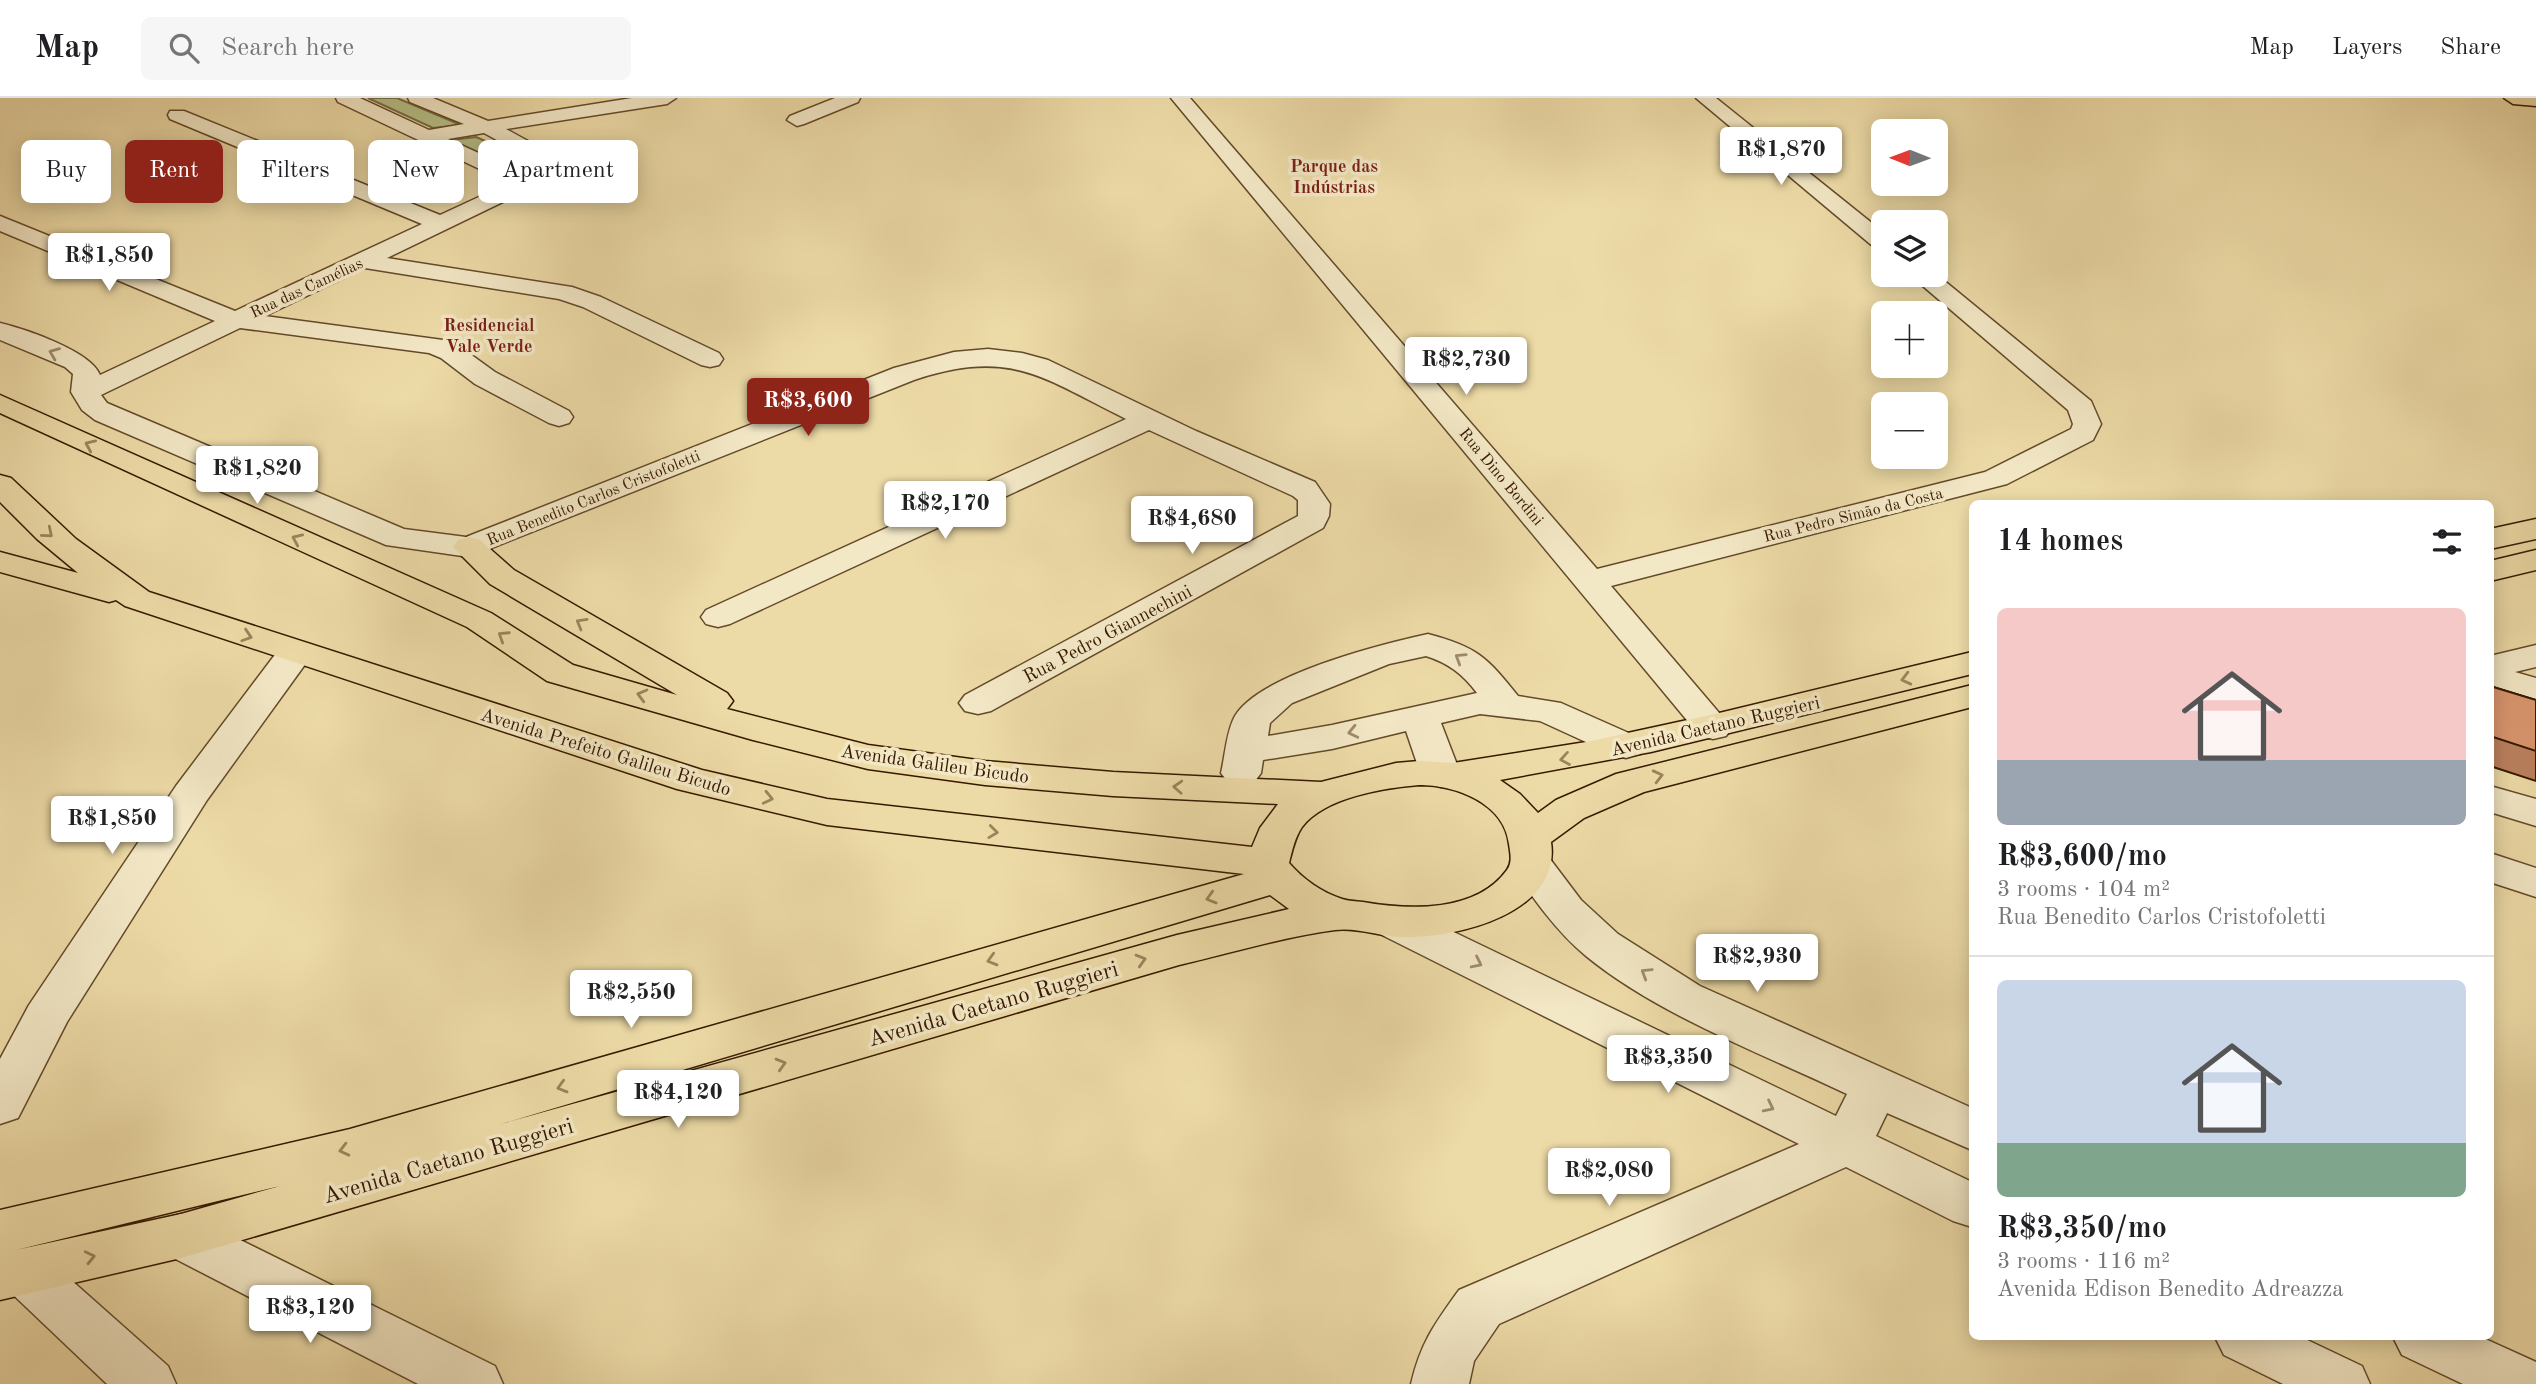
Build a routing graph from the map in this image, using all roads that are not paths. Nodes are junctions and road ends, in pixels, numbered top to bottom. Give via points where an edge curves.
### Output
1 (345, 98) edge
2 (417, 98) edge
3 (667, 98) edge
4 (850, 98) edge
5 (1180, 98) edge
6 (1705, 98) edge
7 (2513, 98) edge
8 (2536, 100) edge
9 (177, 115) dead end
10 (797, 120) dead end
11 (487, 127) junction
12 (428, 136) junction
13 (510, 140) edge
14 (478, 160) edge
15 (488, 203) edge
16 (0, 223) edge
17 (442, 225) junction
18 (1871, 233) edge
19 (362, 261) junction
20 (1936, 287) edge
21 (235, 320) junction
22 (0, 331) edge
23 (710, 359) dead end
24 (85, 392) junction
25 (0, 403) edge
26 (559, 417) dead end
27 (1151, 418) junction
28 (0, 484) edge
29 (2536, 529) edge
30 (2494, 538) edge
31 (469, 547) junction
32 (2536, 560) edge
33 (0, 562) edge
34 (2494, 570) edge
35 (1591, 581) junction
36 (137, 600) junction
37 (718, 617) dead end
38 (296, 652) junction
39 (2536, 656) edge
40 (1969, 664) edge
41 (2494, 666) edge
42 (2494, 677) edge
43 (2536, 690) edge
44 (1969, 697) edge
45 (978, 703) dead end
46 (1506, 706) junction
47 (1419, 716) junction
48 (1713, 728) junction
49 (767, 732) junction
50 (1626, 746) junction
51 (1245, 751) junction
52 (1448, 775) junction
53 (1238, 790) junction
54 (1320, 794) junction
55 (2494, 799) edge
56 (2536, 813) edge
57 (1531, 851) junction
58 (2494, 868) edge
59 (1272, 871) junction
60 (2536, 884) edge
61 (1341, 915) junction
62 (1394, 922) junction
63 (1876, 1086) junction
64 (0, 1105) edge
65 (1969, 1129) edge
66 (1846, 1145) junction
67 (1969, 1205) edge
68 (181, 1237) junction
69 (8, 1260) edge
70 (2250, 1340) edge
71 (2428, 1340) edge
72 (147, 1384) edge
73 (474, 1384) edge
74 (1440, 1384) edge
75 (2341, 1384) edge
76 (2522, 1384) edge

1 - 12 street
2 - 11 street
3 - 11 street
4 - 10 street
5 - 35 street, Rua Dino Bordini
6 - 18 street
7 - 8 main road
9 - 17 street
11 - 12 street
11 - 13 street, Rua das Camélias
12 - 14 street
15 - 17 street, Rua das Camélias
16 - 21 street
17 - 19 street, Rua das Camélias
19 - 21 street, Rua das Camélias
19 - 23 street via 563,292
20 - 35 street, Rua Pedro Simão da Costa via 2081,407 2087,424 2083,435 1996,478
21 - 24 street, Rua das Camélias
21 - 26 street via 434,346
24 -> 22 street via 86,372 74,361
24 - 31 street via 105,414 397,538
49 -> 25 main road, Avenida Galileu Bicudo via 560,673 478,620
27 - 31 street, Rua Benedito Carlos Cristofoletti via 1021,359 964,358 904,374
27 - 37 street
27 - 45 street, Rua Pedro Giannechini via 1304,489 1317,508 1312,522
28 -> 36 main road, Avenida Prefeito Galileu Bicudo via 29,518
29 - 30 main road
49 -> 31 main road via 502,577
32 - 34 main road
33 - 36 main road
35 - 48 street, Rua Dino Bordini
36 -> 38 main road, Avenida Prefeito Galileu Bicudo
38 -> 59 main road, Avenida Prefeito Galileu Bicudo via 679,776 827,812
38 - 64 street via 182,807 46,1017
39 - 41 street
40 -> 48 main road, Avenida Caetano Ruggieri
42 - 43 street
57 -> 44 main road, Avenida Caetano Ruggieri via 1570,809 1630,783
46 - 47 street via 1480,703
46 - 50 street via 1548,711
46 -> 51 street via 1479,671 1457,654 1428,645 1378,656 1279,695 1252,720
47 -> 51 street
47 - 52 street
48 - 50 main road, Avenida Caetano Ruggieri
53 -> 49 main road, Avenida Galileu Bicudo via 985,773 868,757
50 -> 52 main road, Avenida Caetano Ruggieri
51 - 53 street
52 - 54 main road via 1380,777
52 - 57 main road via 1494,792 1515,811
53 - 54 main road, Avenida Galileu Bicudo
54 - 59 main road via 1292,813 1274,839
55 - 56 street
57 - 62 main road via 1510,892 1479,910 1440,920
63 -> 57 street via 1684,998 1602,946 1566,910
58 - 60 street
59 - 61 main road via 1304,900
59 -> 69 main road, Avenida Caetano Ruggieri via 349,1149
61 - 62 main road
68 -> 61 main road, Avenida Caetano Ruggieri via 1177,950
62 -> 66 street
63 - 65 street
63 - 66 street
66 - 67 street
66 - 74 street via 1479,1307 1447,1353
69 -> 68 main road, Avenida Caetano Ruggieri
68 - 73 street
69 - 72 street
70 - 75 street
71 - 76 street

